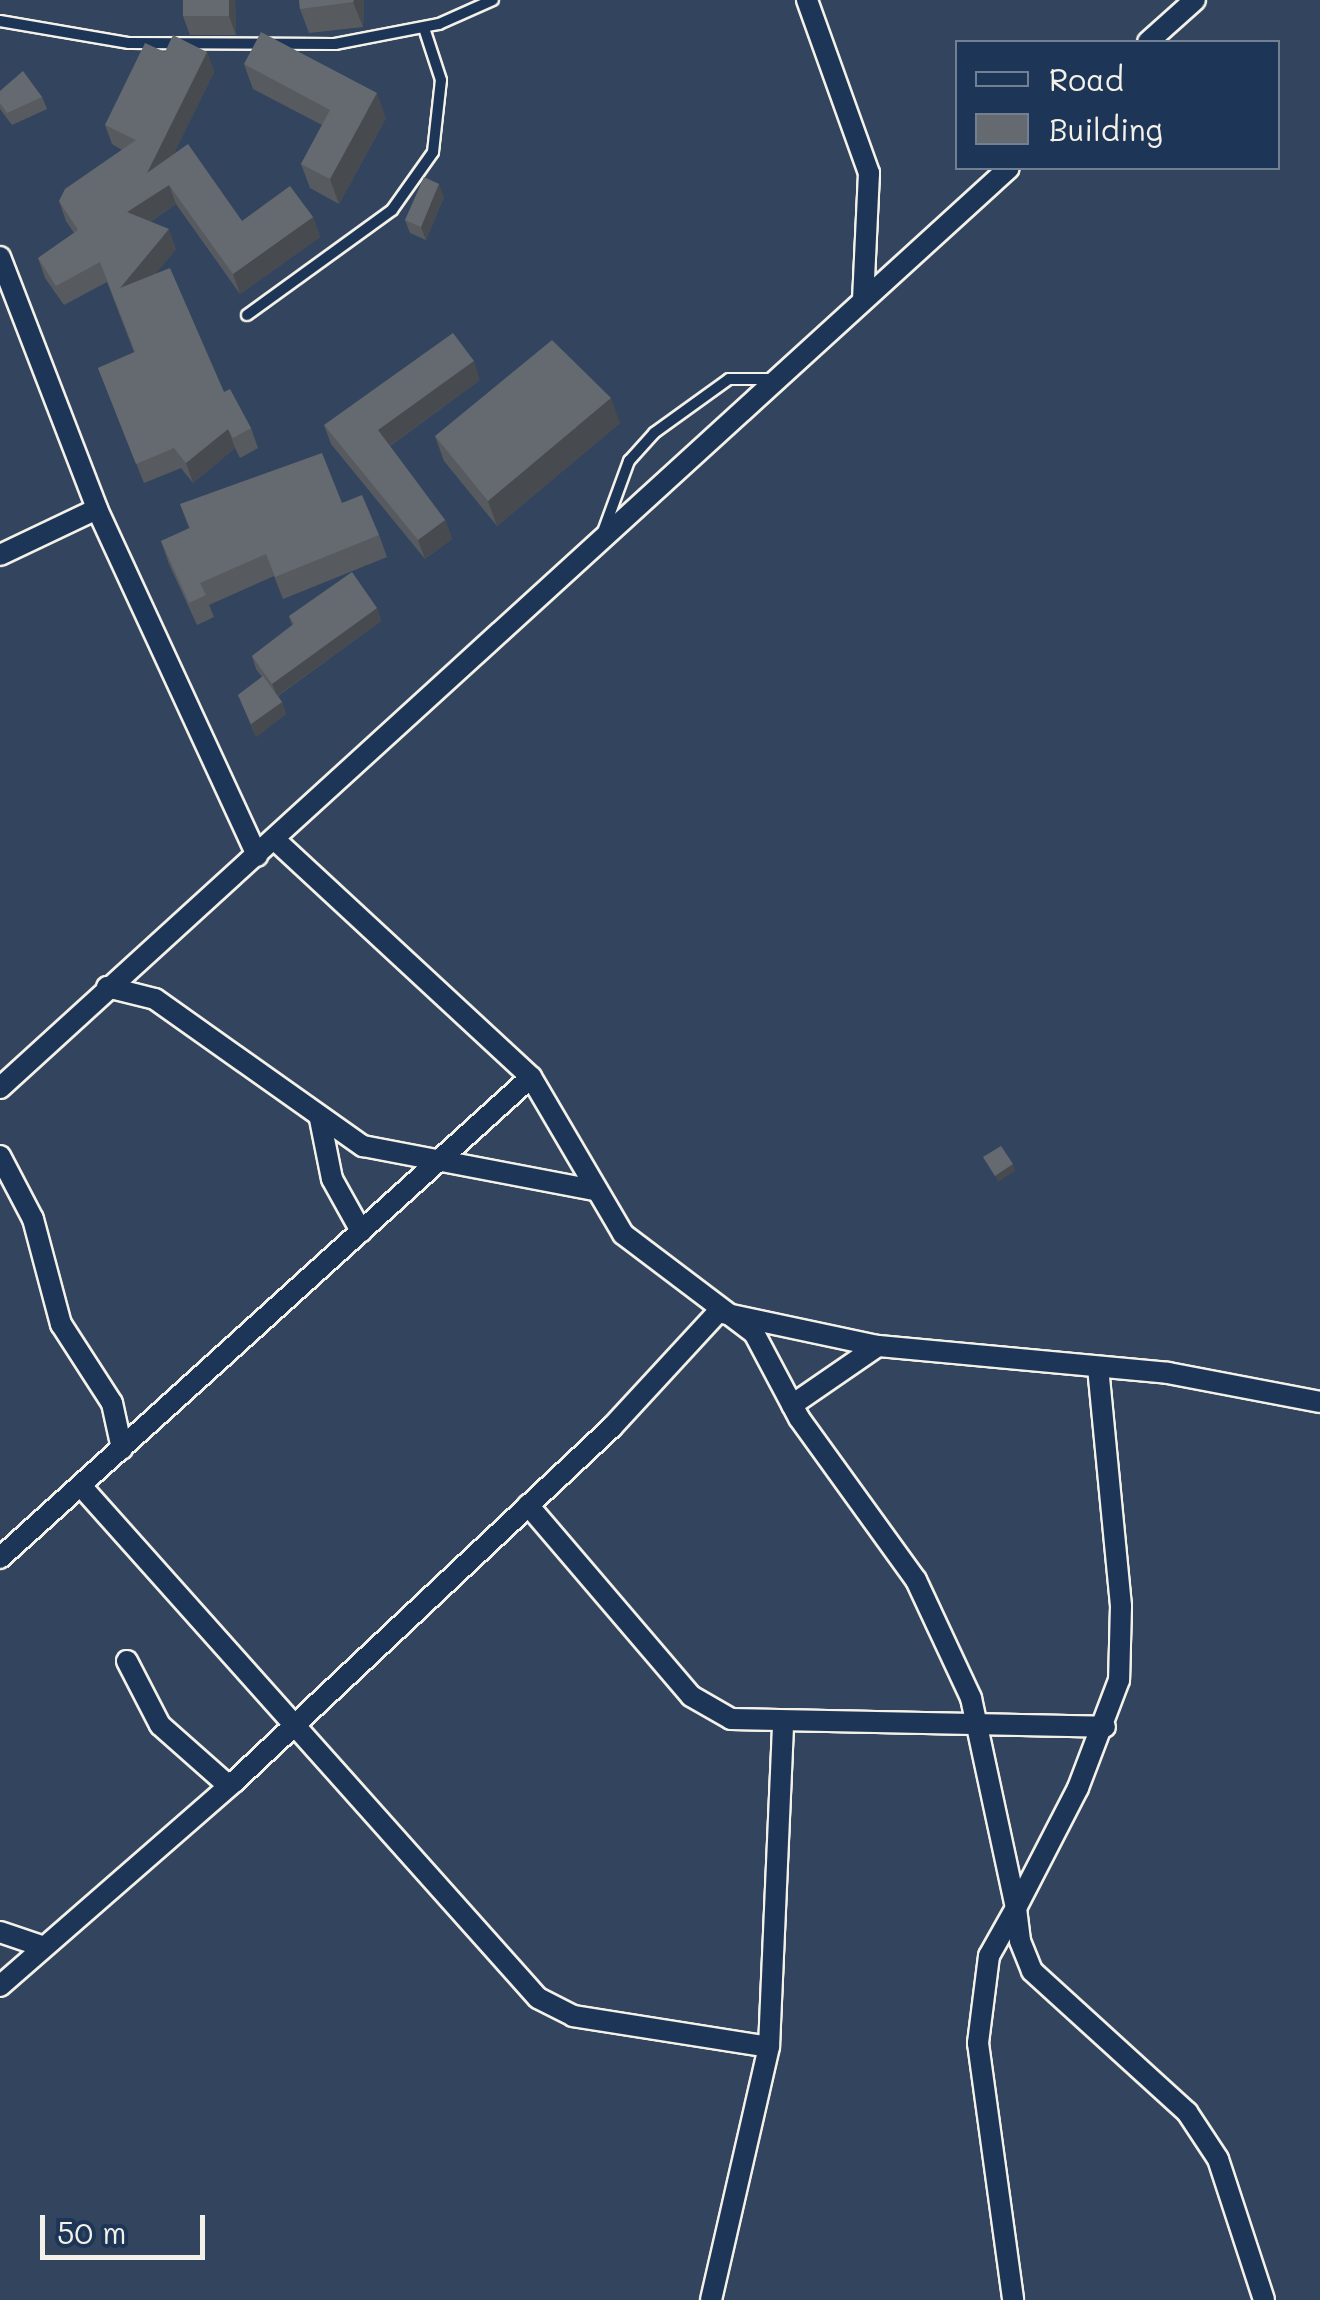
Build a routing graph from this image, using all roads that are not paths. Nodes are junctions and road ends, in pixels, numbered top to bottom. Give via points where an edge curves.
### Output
1 (493, 0) edge
2 (807, 0) edge
3 (1195, 0) edge
4 (0, 21) edge
5 (424, 28) junction
6 (1150, 40) edge
7 (1007, 170) edge
8 (0, 256) edge
9 (863, 298) junction
10 (247, 315) dead end
11 (771, 379) junction
12 (98, 509) junction
13 (603, 532) junction
14 (0, 556) edge
15 (274, 839) junction
16 (257, 856) junction
17 (107, 986) junction
18 (530, 1076) junction
19 (0, 1088) edge
20 (320, 1119) junction
21 (0, 1156) edge
22 (442, 1159) junction
23 (594, 1190) junction
24 (362, 1231) junction
25 (718, 1312) junction
26 (878, 1346) junction
27 (1098, 1367) junction
28 (1320, 1402) edge
29 (792, 1405) junction
30 (122, 1449) junction
31 (81, 1486) junction
32 (528, 1504) junction
33 (0, 1558) edge
34 (127, 1661) dead end
35 (295, 1721) junction
36 (782, 1725) junction
37 (1105, 1727) junction
38 (975, 1728) junction
39 (229, 1786) junction
40 (1016, 1908) junction
41 (0, 1932) edge
42 (44, 1947) junction
43 (0, 1986) edge
44 (769, 2048) junction
45 (711, 2300) edge
46 (1013, 2300) edge
47 (1264, 2300) edge

1 - 5 lane
2 - 9 street via 869,172
3 - 6 street
4 - 5 lane via 210,46 335,44
5 - 10 lane via 441,80 433,152 392,210
7 - 9 street
8 - 12 street
9 - 11 street
11 - 13 street
11 - 13 lane via 729,378 654,433 628,461
12 - 14 street
12 - 16 street
13 - 15 street
15 - 16 street
15 - 18 street
16 - 17 street
17 - 19 street
17 - 20 street via 155,999
18 - 22 street
18 - 23 street
20 - 22 street via 382,1152
20 - 24 street via 332,1180
21 - 30 street via 34,1219 61,1324 112,1403
22 - 23 street
22 - 24 street
23 - 25 street via 623,1234
24 - 30 street
25 - 26 street
25 - 29 street via 754,1334
25 - 32 street
26 - 27 street
26 - 29 street
27 - 28 street
27 - 37 street via 1122,1606 1119,1680
29 - 38 street via 916,1580 971,1698
30 - 31 street
31 - 33 street
31 - 35 street
32 - 35 street
32 - 36 street via 690,1696 730,1719
34 - 39 street via 160,1725
35 - 39 street
35 - 44 street via 538,1998 573,2016
36 - 38 street
36 - 44 street
37 - 38 street
37 - 40 street
38 - 40 street
39 - 42 street
40 - 46 street via 989,1956 978,2043
40 - 47 street via 1032,1971 1140,2062 1218,2159
41 - 42 street
42 - 43 street
44 - 45 street

